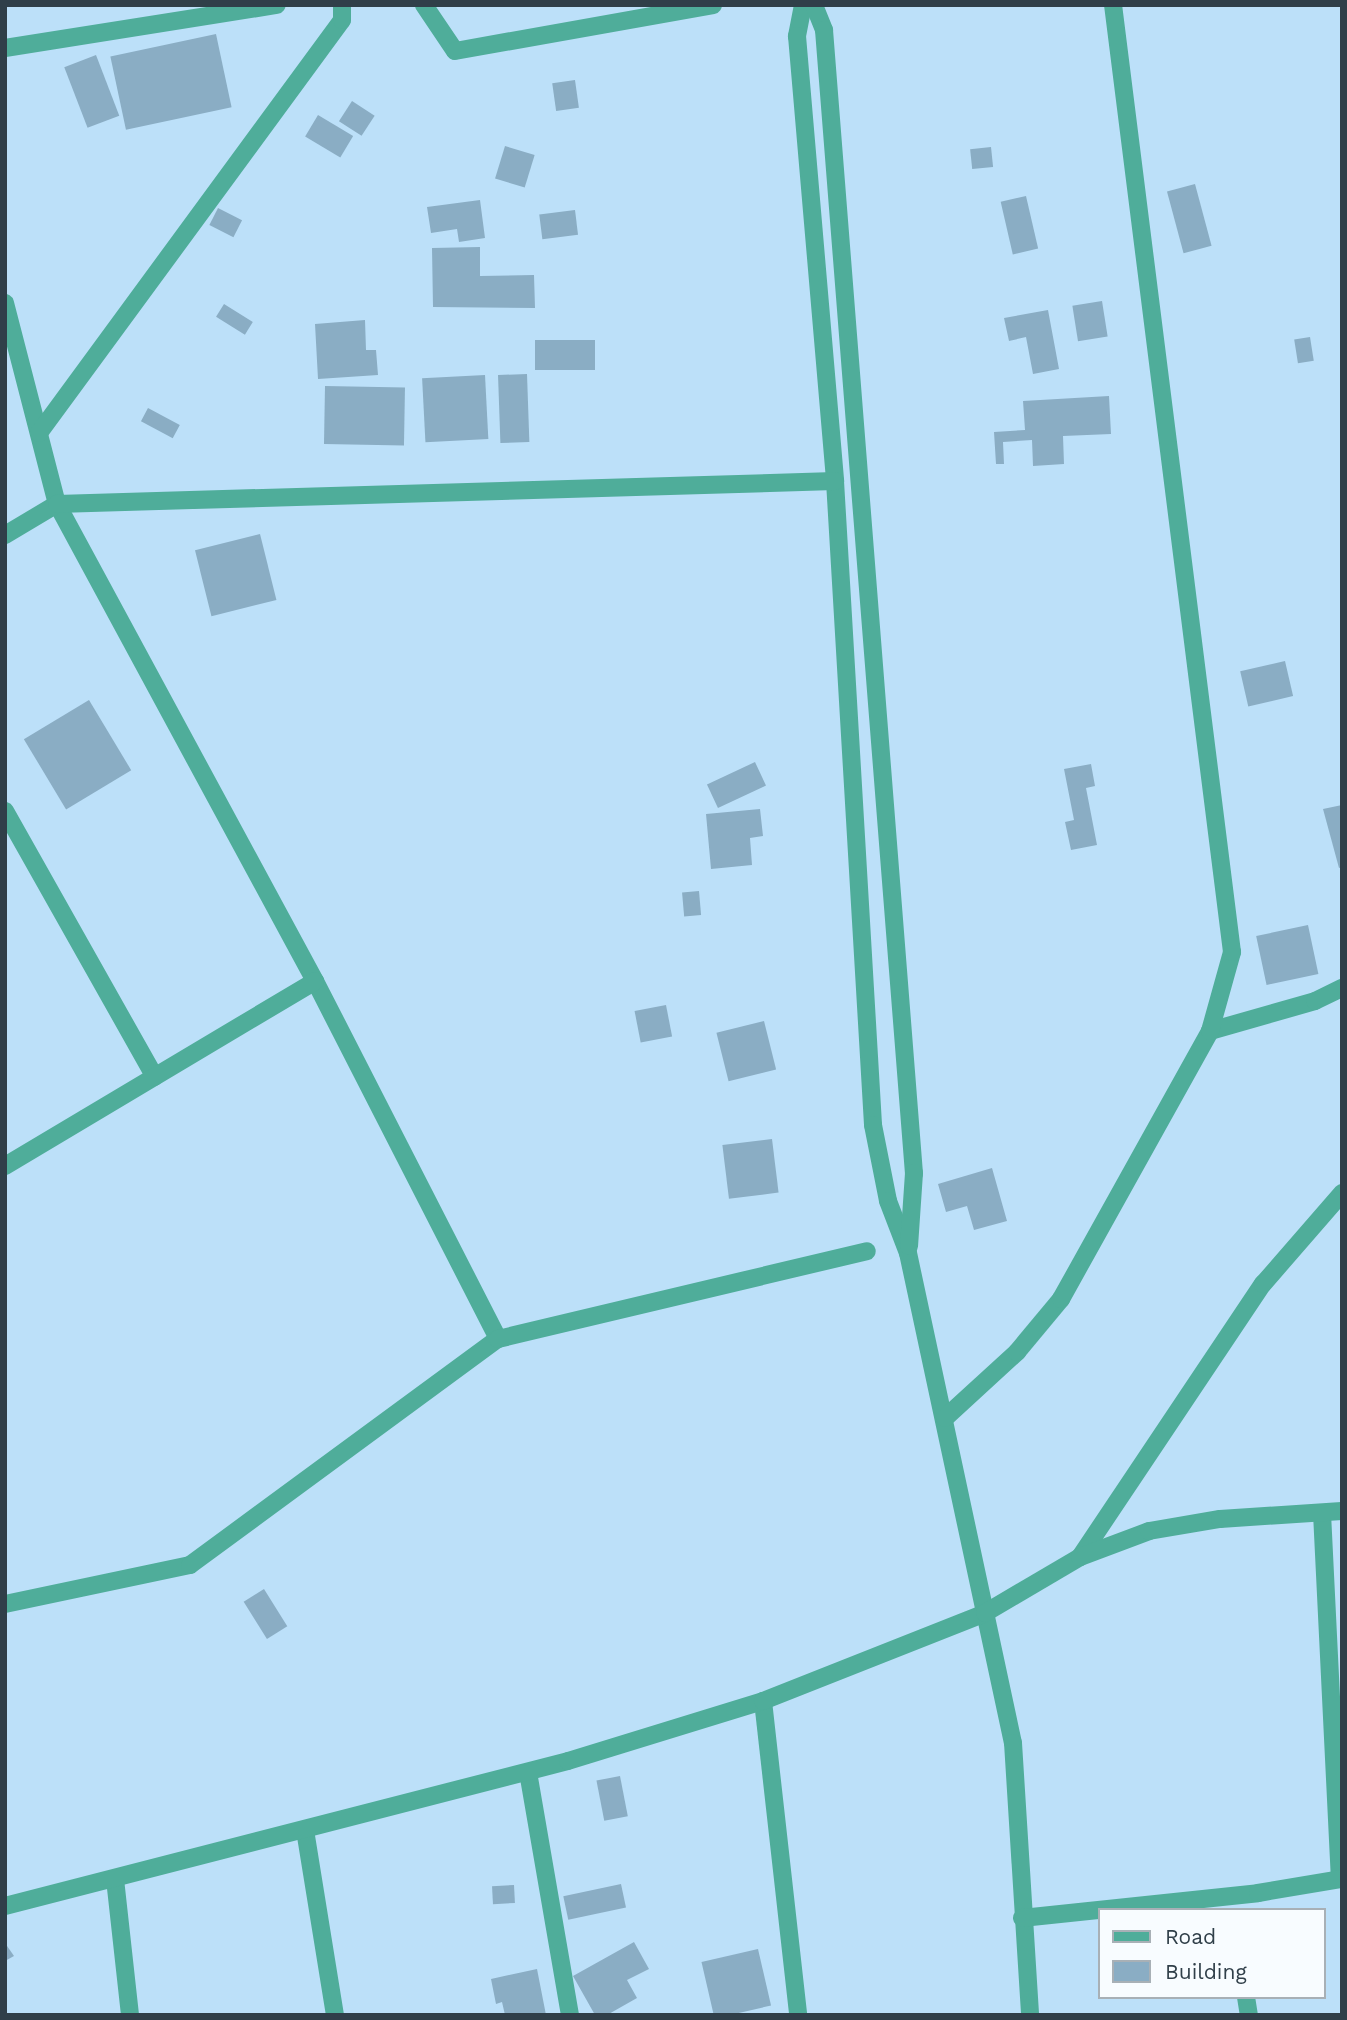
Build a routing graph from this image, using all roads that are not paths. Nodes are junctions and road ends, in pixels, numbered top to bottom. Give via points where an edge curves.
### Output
1 (277, 5) edge
2 (342, 5) edge
3 (424, 5) edge
4 (713, 5) edge
5 (803, 5) edge
6 (814, 5) edge
7 (1113, 5) edge
8 (5, 48) edge
9 (5, 303) edge
10 (39, 433) junction
11 (835, 481) junction
12 (58, 504) junction
13 (5, 535) edge
14 (5, 811) edge
15 (315, 981) junction
16 (1342, 988) edge
17 (1210, 1031) junction
18 (155, 1077) junction
19 (5, 1166) edge
20 (1342, 1193) edge
21 (867, 1251) dead end
22 (908, 1253) junction
23 (498, 1339) junction
24 (945, 1418) junction
25 (1342, 1511) edge
26 (1322, 1513) junction
27 (1080, 1557) junction
28 (5, 1604) edge
29 (985, 1613) junction
30 (763, 1702) junction
31 (528, 1772) junction
32 (306, 1830) junction
33 (115, 1879) junction
34 (1341, 1879) edge
35 (1232, 1903) edge
36 (5, 1906) edge
37 (1157, 1908) edge
38 (1098, 1912) edge
39 (1022, 1917) junction
40 (130, 2015) edge
41 (335, 2015) edge
42 (570, 2015) edge
43 (798, 2015) edge
44 (1030, 2015) edge

1 - 8 street
2 - 10 street via 342,20
3 - 4 street via 455,51
5 - 11 street via 797,36
6 - 22 street via 824,30 912,1158
7 - 17 street via 1232,952
9 - 10 street
10 - 12 street
11 - 12 street
11 - 22 street via 873,1125 888,1200
12 - 13 street
12 - 15 street
14 - 18 street
15 - 18 street
15 - 23 street
16 - 17 street via 1315,1001
17 - 24 street via 1061,1299 1017,1352
18 - 19 street
20 - 27 street via 1263,1284
21 - 23 street
22 - 24 street
23 - 28 street via 190,1565
24 - 29 street
25 - 26 street
26 - 27 street via 1220,1519 1149,1531
26 - 34 street
27 - 29 street
29 - 30 street
29 - 39 street via 1013,1743
30 - 31 street
30 - 43 street
31 - 32 street
31 - 42 street
32 - 33 street
32 - 41 street
33 - 36 street
33 - 40 street
34 - 35 street
35 - 37 street
38 - 39 street
39 - 44 street

